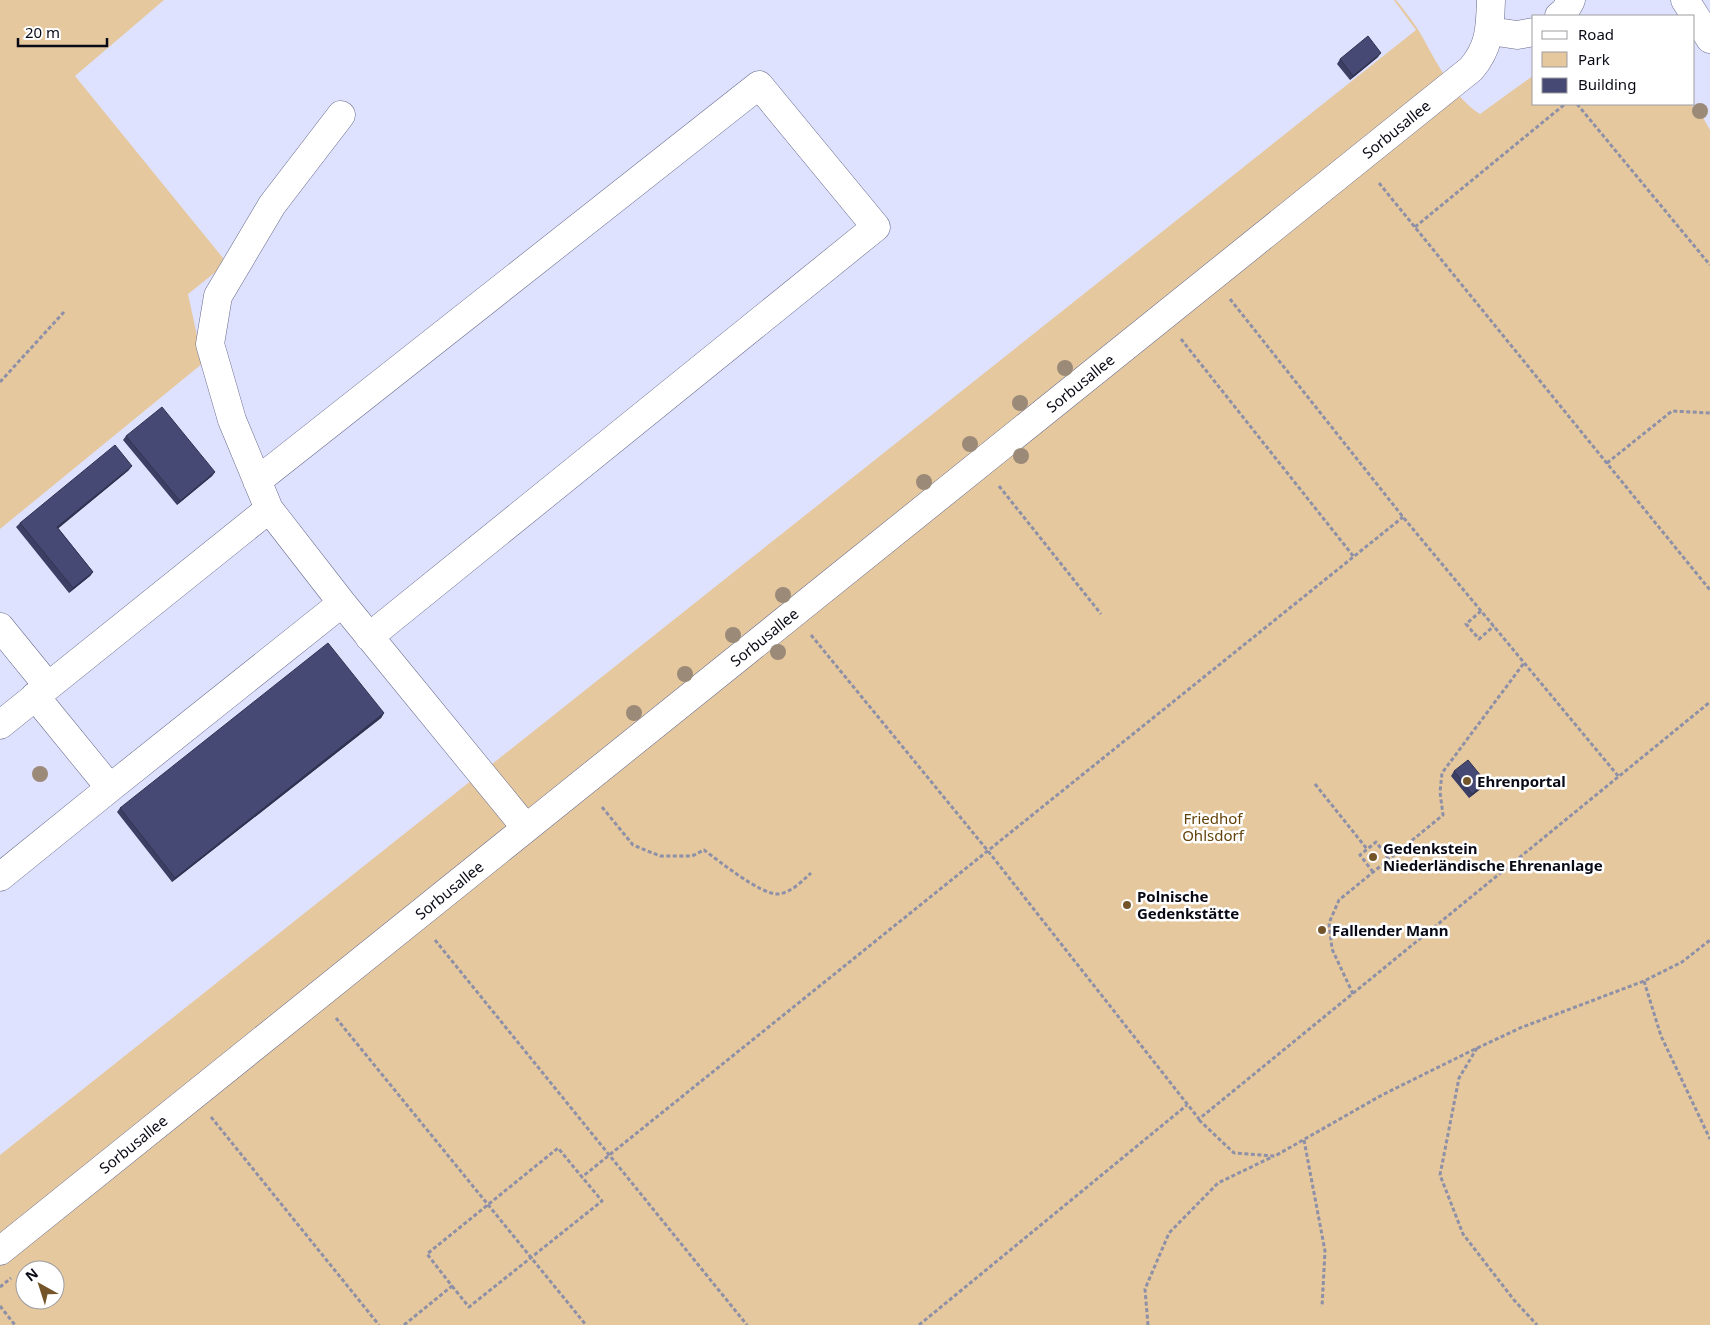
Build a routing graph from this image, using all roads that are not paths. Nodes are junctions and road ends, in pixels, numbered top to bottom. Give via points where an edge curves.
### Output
1 (1491, 0) edge
2 (1572, 0) edge
3 (1686, 0) edge
4 (1560, 15) edge
5 (1490, 31) junction
6 (1532, 32) edge
7 (1710, 39) edge
8 (341, 115) dead end
9 (257, 481) junction
10 (269, 509) junction
11 (342, 603) junction
12 (0, 628) edge
13 (370, 637) junction
14 (41, 691) junction
15 (0, 725) edge
16 (110, 788) junction
17 (526, 828) junction
18 (0, 877) edge
19 (0, 1251) edge

1 - 5 street, Sorbusallee
2 - 4 street
3 - 7 street
5 - 6 street via 1517,35
5 - 17 street, Sorbusallee via 1481,58 1464,74
8 - 9 street via 272,205 218,296 210,344 232,420
9 - 10 street
9 - 13 street via 759,85 876,227
10 - 11 street
10 - 14 street
11 - 13 street
11 - 16 street
12 - 14 street
13 - 17 street
14 - 15 street
14 - 16 street
16 - 18 street
17 - 19 street, Sorbusallee

